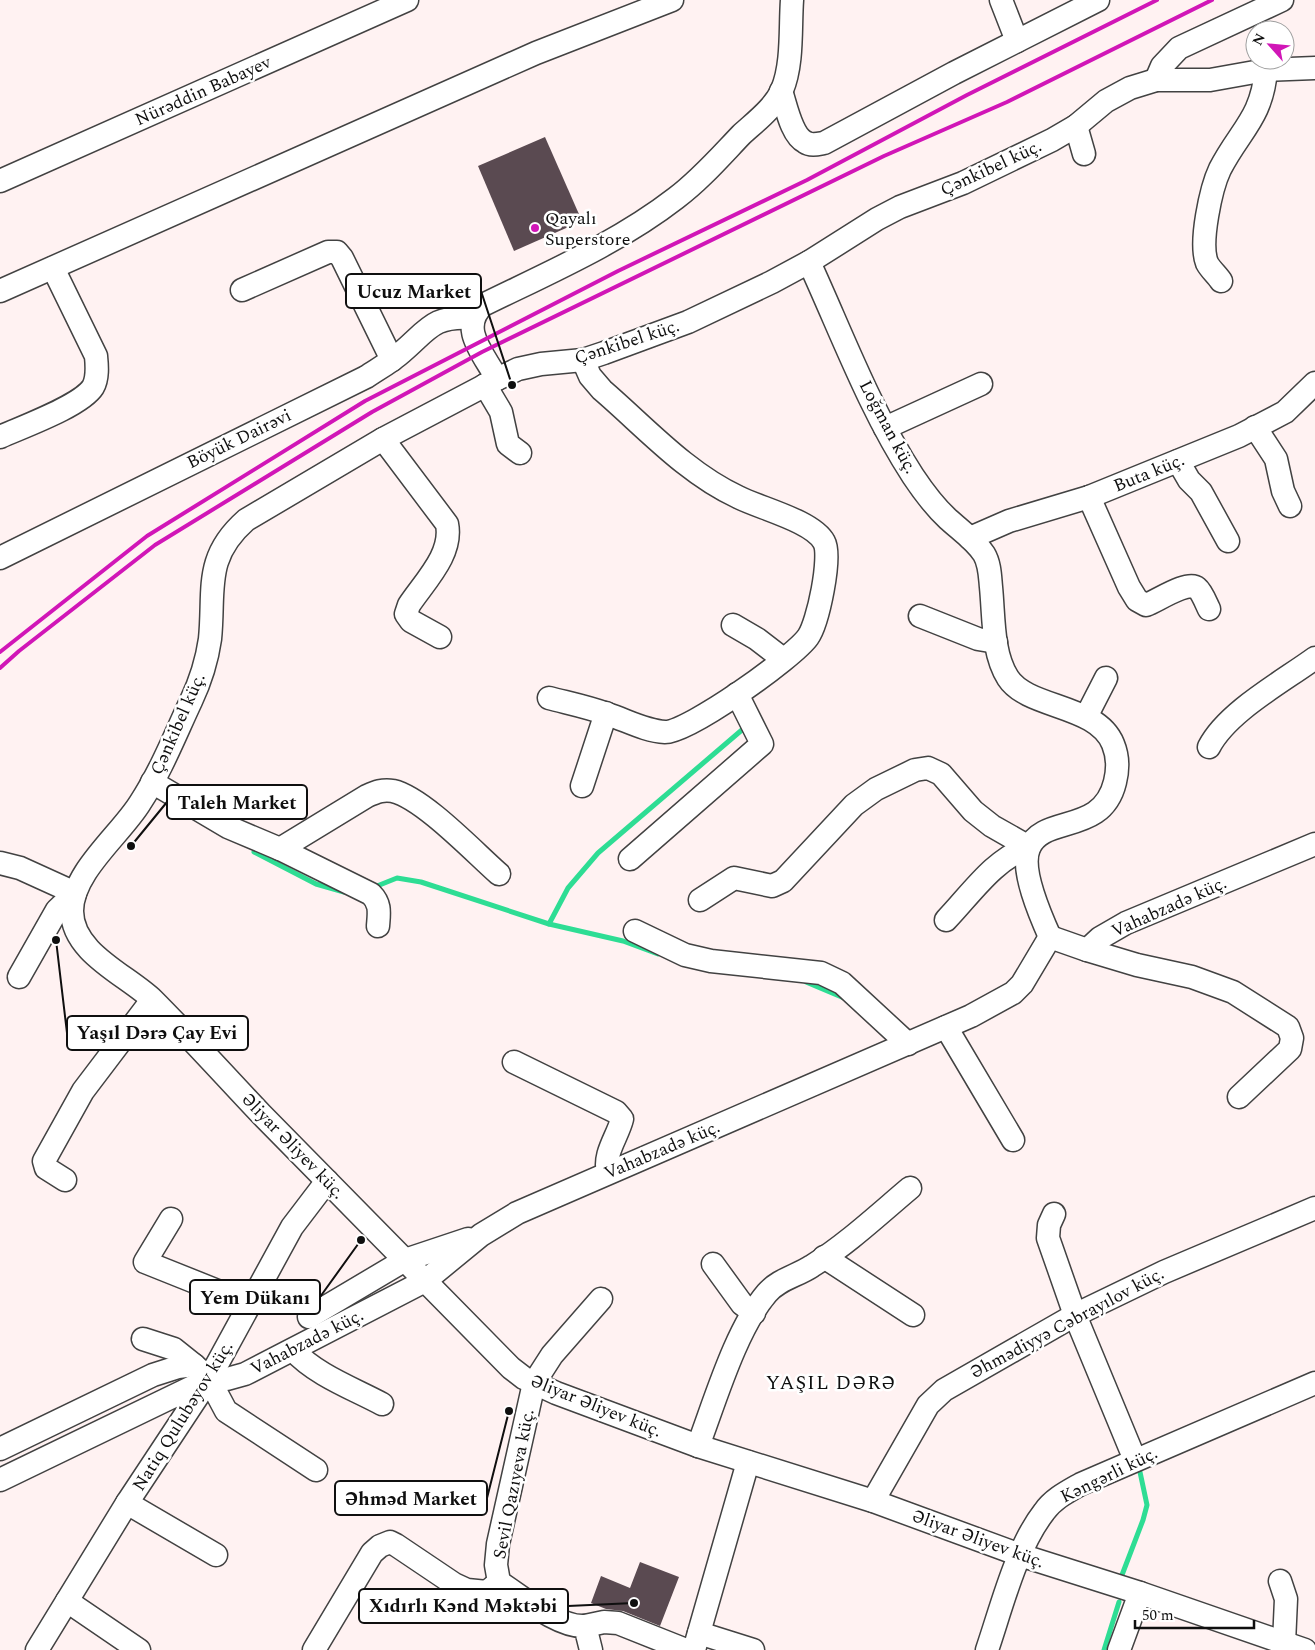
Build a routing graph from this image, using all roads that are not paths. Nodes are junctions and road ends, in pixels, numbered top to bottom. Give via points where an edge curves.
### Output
1 (407, 0) edge
2 (672, 0) edge
3 (792, 0) edge
4 (1001, 0) edge
5 (1098, 0) edge
6 (1282, 0) edge
7 (1017, 41) junction
8 (1315, 68) edge
9 (1295, 69) edge
10 (1266, 70) joint
11 (1156, 80) junction
12 (781, 92) junction
13 (1076, 126) junction
14 (1084, 154) dead end
15 (0, 181) edge
16 (809, 262) junction
17 (53, 268) junction
18 (1221, 281) dead end
19 (242, 290) dead end
20 (0, 291) edge
21 (472, 318) junction
22 (392, 360) junction
23 (583, 360) junction
24 (491, 382) junction
25 (1315, 383) edge
26 (981, 384) dead end
27 (885, 428) junction
28 (1255, 428) junction
29 (0, 437) edge
30 (383, 439) junction
31 (520, 453) dead end
32 (1178, 461) junction
33 (1089, 497) junction
34 (1290, 506) dead end
35 (970, 538) junction
36 (1228, 541) dead end
37 (0, 558) edge
38 (1209, 609) dead end
39 (920, 616) dead end
40 (733, 625) dead end
41 (440, 637) dead end
42 (996, 642) junction
43 (1315, 658) edge
44 (783, 659) junction
45 (1106, 678) dead end
46 (737, 694) junction
47 (549, 698) dead end
48 (606, 713) junction
49 (1086, 717) junction
50 (1209, 747) dead end
51 (152, 782) junction
52 (582, 786) dead end
53 (1315, 844) edge
54 (1029, 847) junction
55 (280, 849) junction
56 (630, 859) dead end
57 (0, 863) edge
58 (498, 874) dead end
59 (75, 893) junction
60 (700, 900) dead end
61 (946, 920) dead end
62 (378, 926) dead end
63 (635, 931) dead end
64 (1050, 937) junction
65 (1087, 950) junction
66 (19, 977) dead end
67 (152, 1000) junction
68 (946, 1027) junction
69 (908, 1044) junction
70 (514, 1062) dead end
71 (1239, 1097) dead end
72 (1013, 1140) dead end
73 (608, 1172) junction
74 (64, 1180) dead end
75 (327, 1181) junction
76 (910, 1188) dead end
77 (1315, 1208) edge
78 (1054, 1214) dead end
79 (171, 1219) dead end
80 (481, 1235) junction
81 (824, 1257) junction
82 (405, 1260) junction
83 (713, 1264) dead end
84 (426, 1281) junction
85 (601, 1299) dead end
86 (250, 1304) junction
87 (754, 1313) junction
88 (913, 1315) dead end
89 (1075, 1315) junction
90 (309, 1317) dead end
91 (143, 1339) dead end
92 (293, 1350) junction
93 (202, 1372) junction
94 (534, 1383) junction
95 (1315, 1384) edge
96 (382, 1404) dead end
97 (698, 1446) junction
98 (0, 1449) edge
99 (1135, 1460) junction
100 (748, 1462) junction
101 (316, 1470) dead end
102 (0, 1480) edge
103 (873, 1501) junction
104 (127, 1503) junction
105 (216, 1555) dead end
106 (1020, 1555) junction
107 (1280, 1580) dead end
108 (499, 1582) junction
109 (1140, 1593) junction
110 (66, 1601) junction
111 (585, 1626) junction
112 (1284, 1642) junction
113 (693, 1644) edge
114 (37, 1650) edge
115 (139, 1650) edge
116 (314, 1650) edge
117 (591, 1650) edge
118 (753, 1650) edge
119 (987, 1650) edge
120 (1119, 1650) edge
121 (1305, 1650) edge

1 - 15 street, Nürəddin Babayev
2 - 17 street via 536,53
3 - 12 street via 787,74
4 - 7 street
5 - 7 street
6 - 11 street via 1180,48 1162,66
7 - 12 street via 824,143 803,142 795,131
8 - 9 street, Çənkibel küç.
10 - 11 street, Çənkibel küç. via 1210,80
10 - 18 street via 1262,101 1219,171 1212,194 1205,253 1207,264
11 - 13 street, Çənkibel küç. via 1130,88 1106,101
12 - 21 street via 704,174 675,199 609,241 483,305
13 - 14 street
13 - 16 street, Çənkibel küç. via 963,183 900,207
16 - 23 street, Çənkibel küç. via 688,322
16 - 27 street, Loğman küç.
17 - 20 street
17 - 29 street via 96,356 93,387 78,401
19 - 22 street via 328,252 337,252
21 - 22 street, Böyük Dairəvi via 457,317 433,324
21 - 24 street via 473,334
22 - 37 street, Böyük Dairəvi via 366,377
23 - 24 street, Çənkibel küç. via 518,369
23 - 44 street via 590,376 602,390 689,467 738,498 806,526 825,542 827,554 817,620 809,636
24 - 30 street, Çənkibel küç.
24 - 31 street via 502,412 508,444
25 - 28 street, Buta küç. via 1285,412
26 - 27 street
27 - 35 street, Loğman küç. via 898,453 933,503
28 - 32 street, Buta küç.
28 - 34 street via 1276,459
30 - 41 street via 447,524 450,537 447,550 406,614 411,621
30 - 51 street, Çənkibel küç. via 236,529 213,574 210,644 203,671
32 - 33 street, Buta küç.
32 - 36 street via 1201,492
33 - 35 street, Buta küç. via 1009,521
33 - 38 street via 1137,600 1146,605 1192,585 1198,588
35 - 42 street, Loğman küç. via 984,555 989,570
39 - 42 street via 978,639
40 - 44 street
42 - 49 street, Loğman küç. via 1001,664 1017,688
43 - 50 street via 1229,720 1216,732
44 - 46 street
45 - 49 street
46 - 48 street via 679,729 665,732
46 - 56 street via 762,744
47 - 48 street
48 - 52 street
49 - 54 street, Loğman küç. via 1105,732 1113,744 1117,772 1113,790 1105,806 1093,815 1041,835
51 - 55 street via 228,827
51 - 59 street, Çənkibel küç. via 132,815 87,871
53 - 65 street, Vahabzadə küç. via 1126,923
54 - 60 street via 992,826 941,774 928,768 915,770 854,804 783,881 772,886 734,878
54 - 61 street, Loğman küç. via 1013,852 1000,863
54 - 64 street via 1028,875
55 - 58 street via 367,796 382,790 394,791 429,812
55 - 62 street via 371,894 380,908
57 - 59 street via 20,868
59 - 66 street via 57,910
59 - 67 street, Əliyar Əliyev küç. via 72,910 81,938 94,953
63 - 69 street via 685,955 711,962 821,973 842,983
64 - 65 street
64 - 68 street, Vahabzadə küç. via 1022,984 1013,993
65 - 71 street via 1137,966 1192,977 1233,992 1288,1027 1292,1038 1290,1049
67 - 74 street via 84,1091 44,1160 46,1168
67 - 75 street, Əliyar Əliyev küç.
68 - 69 street, Vahabzadə küç.
68 - 72 street
69 - 73 street, Vahabzadə küç.
70 - 73 street via 616,1112 622,1119 608,1153
73 - 80 street, Vahabzadə küç. via 517,1213
75 - 82 street, Əliyar Əliyev küç.
75 - 86 street, Natiq Qulubəyov küç. via 292,1227
76 - 81 street
77 - 89 street, Əhmədiyyə Cəbrayılov küç. via 1164,1272
78 - 89 street via 1048,1238
79 - 86 street via 145,1262
80 - 82 street
80 - 84 street, Vahabzadə küç.
81 - 87 street via 782,1280 767,1293
81 - 88 street
82 - 84 street, Əliyar Əliyev küç.
82 - 90 street
83 - 87 street via 742,1304
84 - 92 street, Vahabzadə küç.
84 - 94 street, Əliyar Əliyev küç. via 511,1368
85 - 94 street via 552,1355
86 - 93 street, Natiq Qulubəyov küç.
87 - 97 street via 732,1356
89 - 99 street
89 - 103 street, Əhmədiyyə Cəbrayılov küç. via 944,1390 928,1405
91 - 93 street via 174,1349
92 - 93 street, Vahabzadə küç. via 245,1374 227,1379
92 - 96 street via 319,1371
93 - 98 street via 178,1367 153,1375
93 - 101 street via 226,1410
93 - 102 street, Vahabzadə küç.
93 - 104 street, Natiq Qulubəyov küç.
94 - 97 street, Əliyar Əliyev küç.
94 - 108 street, Sevil Qazıyeva küç. via 498,1544 496,1564
95 - 99 street, Kəngərli küç.
97 - 100 street, Əliyar Əliyev küç.
99 - 106 street, Kəngərli küç. via 1057,1498 1044,1511
100 - 103 street, Əliyar Əliyev küç.
100 - 113 street
103 - 106 street, Əliyar Əliyev küç.
104 - 105 street
104 - 110 street, Natiq Qulubəyov küç.
106 - 109 street, Əliyar Əliyev küç.
106 - 119 street, Kəngərli küç.
107 - 112 street via 1286,1599
108 - 111 street, Sevil Qazıyeva küç. via 551,1615 576,1627
108 - 116 street via 486,1592 467,1590 390,1542 372,1553
109 - 112 street, Əliyar Əliyev küç.
109 - 120 street
110 - 114 street, Natiq Qulubəyov küç.
110 - 115 street
111 - 113 street via 618,1623
111 - 117 street
112 - 121 street, Əliyar Əliyev küç.
113 - 118 street

